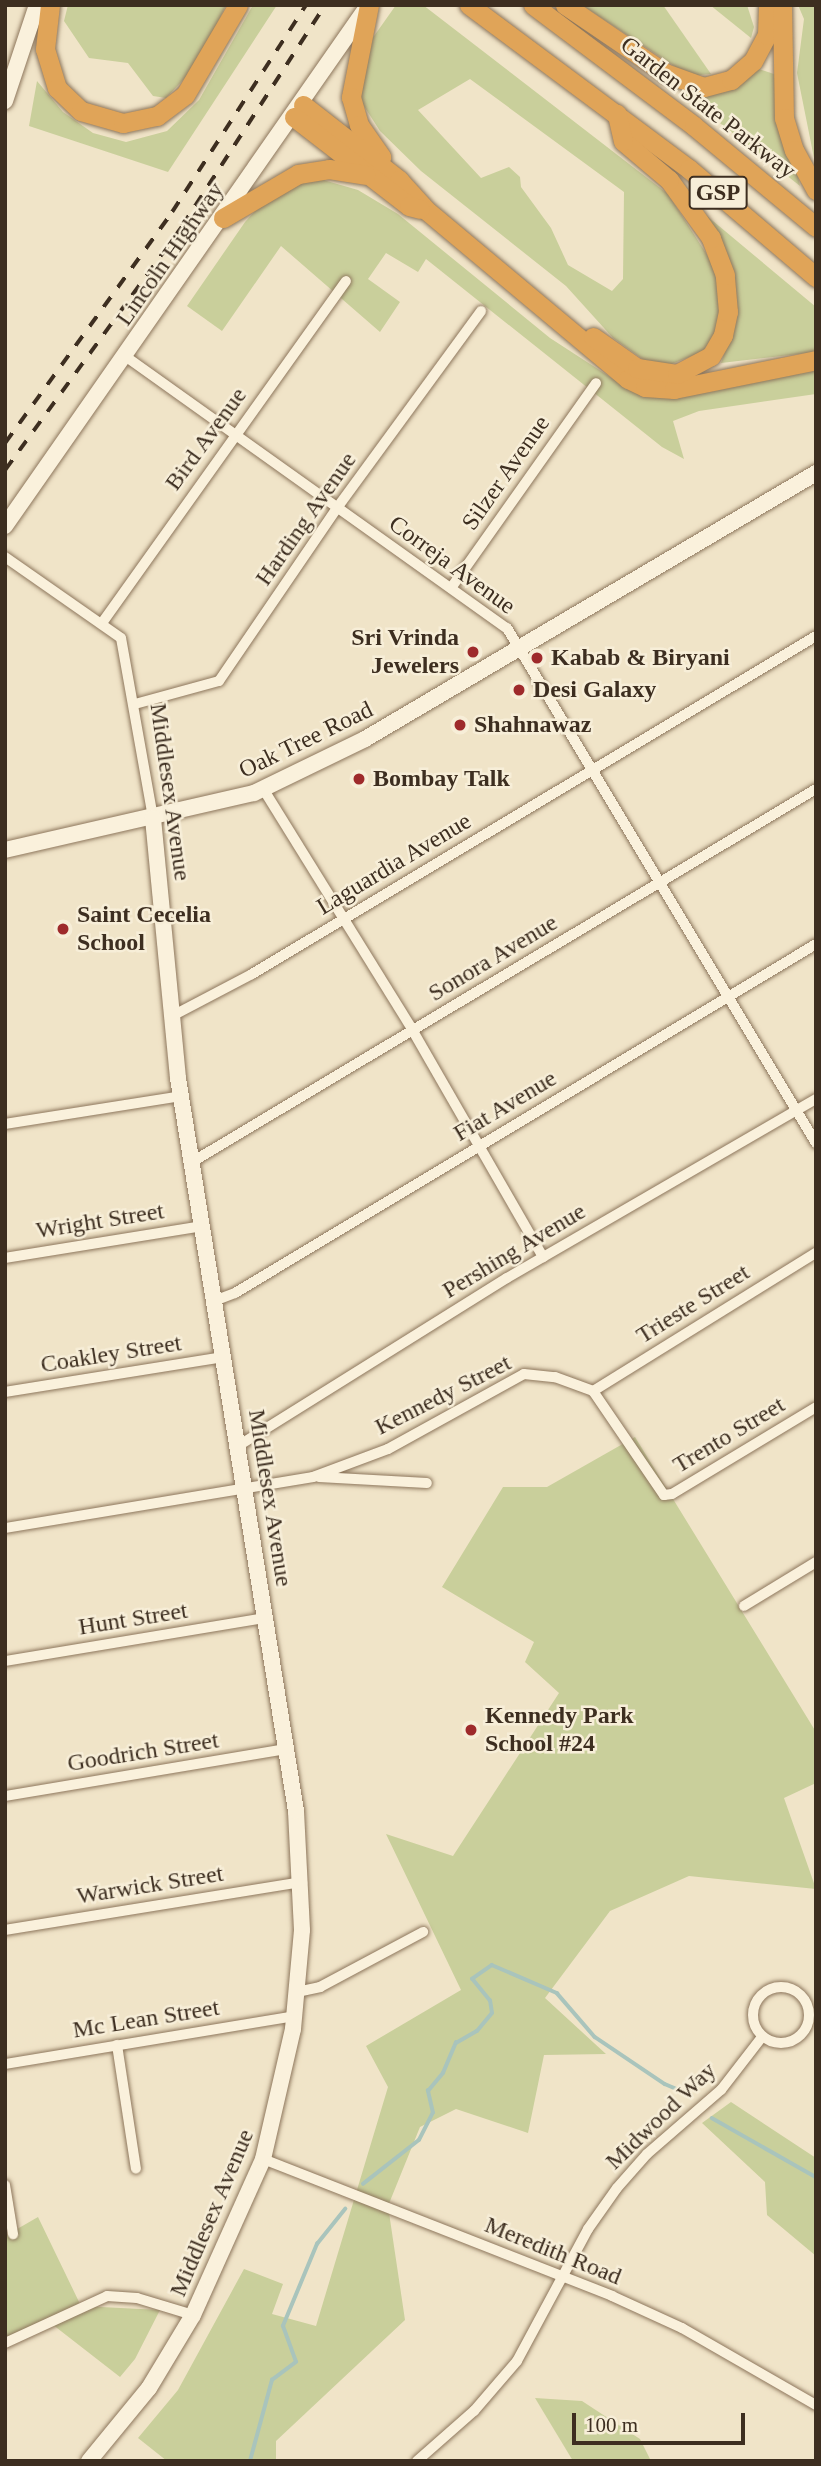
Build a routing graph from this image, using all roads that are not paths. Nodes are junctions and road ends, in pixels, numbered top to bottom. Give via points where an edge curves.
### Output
1 (37, 5) edge
2 (50, 5) edge
3 (238, 5) edge
4 (368, 5) edge
5 (469, 5) edge
6 (533, 5) edge
7 (565, 5) edge
8 (768, 5) edge
9 (782, 5) edge
10 (5, 101) edge
11 (298, 111) junction
12 (617, 114) junction
13 (372, 176) junction
14 (399, 180) junction
15 (816, 190) edge
16 (426, 210) junction
17 (223, 218) junction
18 (816, 228) edge
19 (816, 277) edge
20 (346, 281) dead end
21 (481, 311) dead end
22 (570, 327) junction
23 (125, 356) junction
24 (816, 360) edge
25 (596, 383) dead end
26 (234, 435) junction
27 (816, 473) edge
28 (337, 508) junction
29 (5, 526) edge
30 (5, 557) edge
31 (451, 588) junction
32 (102, 623) junction
33 (816, 636) edge
34 (521, 647) junction
35 (135, 704) junction
36 (592, 769) junction
37 (262, 787) junction
38 (816, 789) edge
39 (153, 818) junction
40 (5, 850) edge
41 (659, 882) junction
42 (344, 920) junction
43 (816, 944) edge
44 (728, 997) junction
45 (172, 1016) junction
46 (413, 1031) junction
47 (181, 1096) junction
48 (816, 1099) edge
49 (796, 1110) junction
50 (5, 1124) edge
51 (816, 1143) edge
52 (479, 1146) junction
53 (192, 1162) junction
54 (202, 1226) junction
55 (816, 1253) edge
56 (543, 1257) junction
57 (5, 1258) edge
58 (214, 1301) junction
59 (223, 1357) junction
60 (593, 1391) junction
61 (5, 1392) edge
62 (816, 1406) edge
63 (238, 1446) junction
64 (313, 1477) junction
65 (428, 1483) dead end
66 (245, 1489) junction
67 (5, 1528) edge
68 (816, 1563) edge
69 (744, 1606) dead end
70 (267, 1619) junction
71 (5, 1661) edge
72 (287, 1749) junction
73 (5, 1796) edge
74 (302, 1882) junction
75 (5, 1930) edge
76 (423, 1932) dead end
77 (297, 1992) junction
78 (294, 2016) junction
79 (762, 2036) junction
80 (117, 2045) junction
81 (5, 2064) edge
82 (263, 2159) junction
83 (136, 2169) dead end
84 (5, 2185) edge
85 (6, 2197) edge
86 (13, 2234) dead end
87 (564, 2277) junction
88 (193, 2315) junction
89 (5, 2343) edge
90 (816, 2405) edge
91 (89, 2461) edge
92 (417, 2461) edge

1 - 10 street
2 - 3 highway via 45,49 57,88 81,111 123,123 157,116 185,95
4 - 11 street, Lincoln Highway
4 - 14 highway via 353,74 352,104 366,138
5 - 12 highway, GSP
6 - 18 highway, Garden State Parkway via 694,126
7 - 8 highway via 665,73 704,87 731,80 753,61 766,34
9 - 15 highway via 784,118 794,150
11 - 13 highway
11 - 14 highway
11 - 17 street, Lincoln Highway
12 - 19 highway, GSP
12 - 22 highway via 623,141 669,180 711,238 727,285 727,320 720,342 705,361 669,375 637,368 585,331
13 - 16 highway via 409,206
13 - 17 highway via 338,169 298,174
14 - 16 highway
16 - 22 highway
17 - 23 street, Lincoln Highway
20 - 26 street, Bird Avenue
21 - 28 street, Harding Avenue
22 - 24 highway via 578,340 613,369 654,388 683,388
23 - 26 street, Correja Avenue
23 - 29 street, Lincoln Highway
25 - 31 street, Silzer Avenue
26 - 28 street, Correja Avenue
26 - 32 street, Bird Avenue
27 - 34 street, Oak Tree Road
28 - 31 street, Correja Avenue
28 - 35 street, Harding Avenue via 219,681
30 - 32 street, Middlesex Avenue
31 - 34 street, Correja Avenue via 507,628
32 - 35 street, Middlesex Avenue via 124,644
33 - 36 street, Laguardia Avenue
34 - 36 street, Correja Avenue
34 - 37 street, Oak Tree Road via 365,739
35 - 39 street, Middlesex Avenue
36 - 41 street, Correja Avenue
36 - 42 street, Laguardia Avenue
37 - 39 street, Oak Tree Road via 254,793
37 - 42 street
38 - 41 street, Sonora Avenue
39 - 40 street, Oak Tree Road
39 - 45 street, Middlesex Avenue
41 - 44 street, Correja Avenue
41 - 46 street, Sonora Avenue
42 - 45 street, Laguardia Avenue via 192,1009
42 - 46 street
43 - 44 street, Fiat Avenue
44 - 49 street, Correja Avenue
44 - 52 street, Fiat Avenue
45 - 47 street, Middlesex Avenue
46 - 52 street
46 - 53 street, Sonora Avenue
47 - 50 street
47 - 53 street, Middlesex Avenue
48 - 49 street, Pershing Avenue
49 - 51 street, Correja Avenue
49 - 56 street, Pershing Avenue
52 - 56 street
52 - 58 street, Fiat Avenue
53 - 54 street, Middlesex Avenue
54 - 57 street, Wright Street
54 - 58 street, Middlesex Avenue
55 - 60 street, Trieste Street
56 - 63 street, Pershing Avenue
58 - 59 street, Middlesex Avenue
59 - 61 street, Coakley Street
59 - 63 street, Middlesex Avenue
60 - 62 street, Trento Street via 664,1494 672,1494
60 - 64 street, Kennedy Street via 555,1377 515,1377 388,1449
63 - 66 street, Middlesex Avenue
64 - 65 street, Kennedy Street
64 - 66 street, Kennedy Street
66 - 67 street, Kennedy Street
66 - 70 street, Middlesex Avenue
68 - 69 street
70 - 71 street, Hunt Street
70 - 72 street, Middlesex Avenue
72 - 73 street, Goodrich Street
72 - 74 street, Middlesex Avenue
74 - 75 street, Warwick Street
74 - 77 street, Middlesex Avenue
76 - 77 street via 320,1987
77 - 78 street, Middlesex Avenue
78 - 80 street, Mc Lean Street
78 - 82 street, Middlesex Avenue
79 - 79 street via 787,2043 802,2034 808,2008 798,1992 780,1987 762,1994 753,2020
79 - 87 street, Midwood Way via 721,2090 647,2154 617,2188 588,2229
80 - 81 street, Mc Lean Street
80 - 83 street
82 - 87 street, Meredith Road
82 - 88 street, Middlesex Avenue
84 - 85 street
85 - 86 street
87 - 90 street, Meredith Road via 682,2328
87 - 92 street, Midwood Way via 499,2383
88 - 89 street via 137,2298 107,2296
88 - 91 street, Middlesex Avenue via 149,2388

